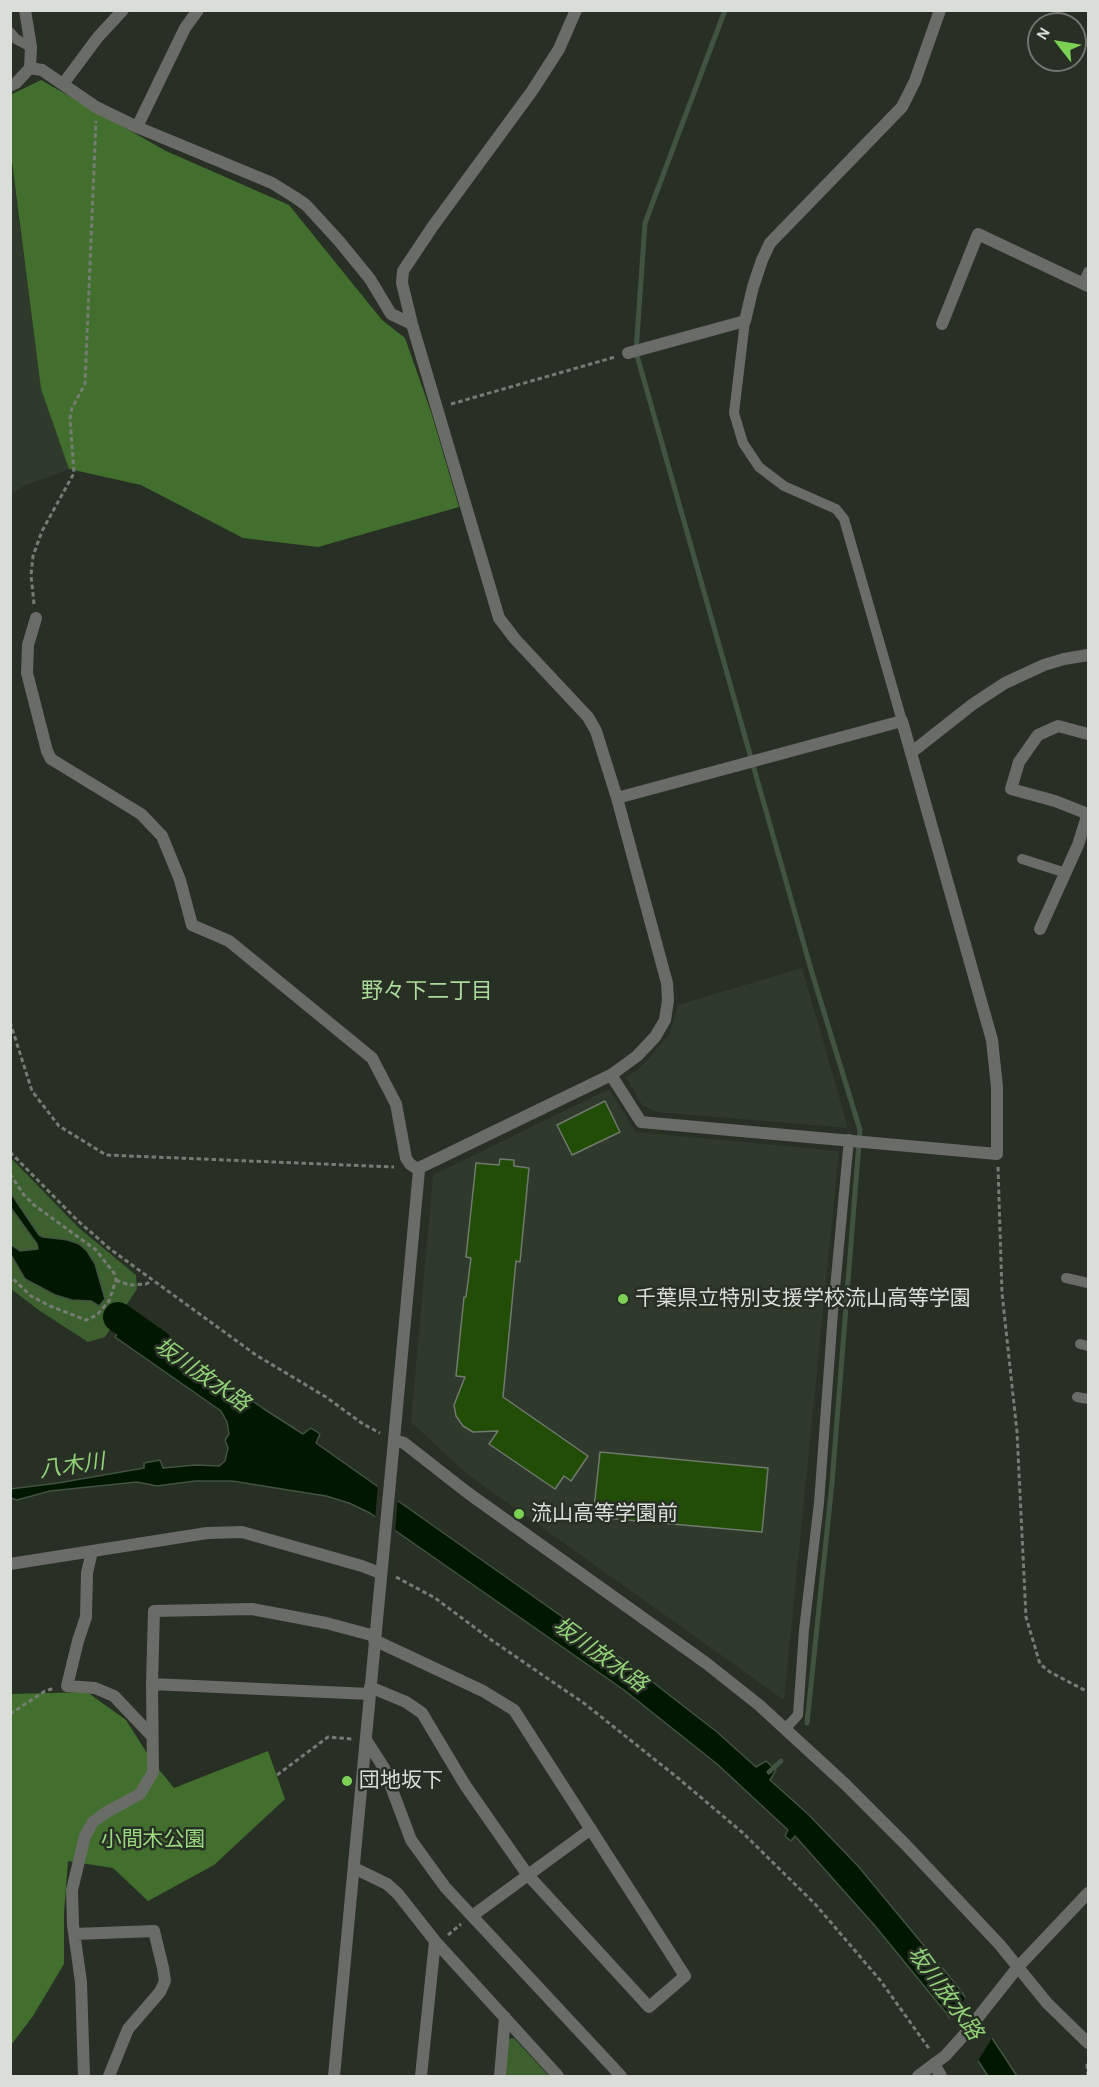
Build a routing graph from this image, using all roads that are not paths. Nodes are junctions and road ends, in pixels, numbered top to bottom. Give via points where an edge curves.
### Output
1 (25, 10) edge
2 (123, 10) edge
3 (198, 10) edge
4 (576, 10) edge
5 (940, 10) edge
6 (10, 32) edge
7 (31, 47) junction
8 (30, 68) junction
9 (63, 84) junction
10 (10, 86) edge
11 (137, 128) junction
12 (1087, 281) edge
13 (745, 321) junction
14 (412, 324) junction
15 (942, 324) dead end
16 (634, 351) road end
17 (36, 618) road end
18 (1089, 655) edge
19 (902, 721) junction
20 (1089, 734) edge
21 (912, 752) junction
22 (617, 798) junction
23 (1088, 813) edge
24 (1022, 859) dead end
25 (1066, 873) junction
26 (1040, 929) dead end
27 (611, 1075) junction
28 (849, 1139) junction
29 (414, 1167) junction
30 (1066, 1278) dead end
31 (1089, 1283) edge
32 (1077, 1396) dead end
33 (1089, 1400) edge
34 (394, 1440) junction
35 (92, 1551) junction
36 (10, 1564) edge
37 (380, 1573) junction
38 (375, 1638) junction
39 (152, 1684) junction
40 (370, 1691) junction
41 (785, 1729) junction
42 (151, 1735) junction
43 (366, 1740) junction
44 (591, 1830) junction
45 (354, 1868) junction
46 (527, 1874) junction
47 (1089, 1893) edge
48 (472, 1915) junction
49 (75, 1934) junction
50 (436, 1942) junction
51 (1018, 1967) junction
52 (505, 2017) junction
53 (1089, 2043) edge
54 (939, 2060) junction
55 (84, 2076) edge
56 (109, 2076) edge
57 (334, 2076) edge
58 (421, 2076) edge
59 (500, 2076) edge
60 (558, 2076) edge
61 (621, 2076) edge
62 (918, 2076) edge
63 (941, 2076) edge

1 - 7 street
2 - 9 street
3 - 11 street via 184,28
4 - 14 street via 559,49 532,92 403,271
5 - 13 street via 902,107 770,243
6 - 7 lane
7 - 8 street
8 - 9 street via 42,70
8 - 10 street
9 - 11 street
11 - 14 street via 272,183 306,204 370,279 391,314
12 - 15 street via 978,234
13 - 16 street
13 - 19 lane via 734,413 742,443 759,467 784,486 836,509 844,519
14 - 22 street via 499,618 588,717
17 - 29 street via 28,645 27,673 51,759 141,814 162,836 180,880 192,925 229,941 372,1058 396,1104 406,1158
18 - 21 street via 1044,665 1005,683
19 - 21 street
19 - 22 street
20 - 23 street via 1058,726 1038,735 1019,762 1011,789
21 - 28 street via 992,1040 997,1154
22 - 27 street via 667,983 668,1000 665,1020 655,1037
23 - 25 street
24 - 25 lane
25 - 26 street
27 - 28 street via 641,1122
27 - 29 street
28 - 41 lane via 798,1715
29 - 34 street
30 - 31 lane
32 - 33 lane
34 - 37 street
34 - 41 street via 404,1443 477,1500 706,1663
35 - 36 street
35 - 37 street via 207,1533 242,1532
35 - 42 street via 86,1617 67,1686 95,1688 114,1696
37 - 38 street
38 - 39 street via 326,1623 252,1609 154,1611
38 - 40 street
38 - 44 street via 514,1710
39 - 40 street
39 - 42 street
40 - 43 street
40 - 46 street via 406,1702 422,1713 465,1785
41 - 51 street via 922,1861
42 - 49 street via 153,1772 144,1789 99,1817 85,1836 71,1898
43 - 45 street
43 - 48 street via 384,1768 415,1847
44 - 46 street
44 - 46 street via 685,1976 649,2007
45 - 50 street via 387,1884
45 - 57 street
46 - 48 street
47 - 51 street
48 - 61 street
49 - 55 street
49 - 56 street via 154,1931 163,1968 165,1981 160,1992 128,2029
50 - 52 street
50 - 58 street
51 - 53 street via 1047,2003
51 - 54 street via 981,2016
52 - 59 street
52 - 60 street
54 - 62 street
54 - 63 street

